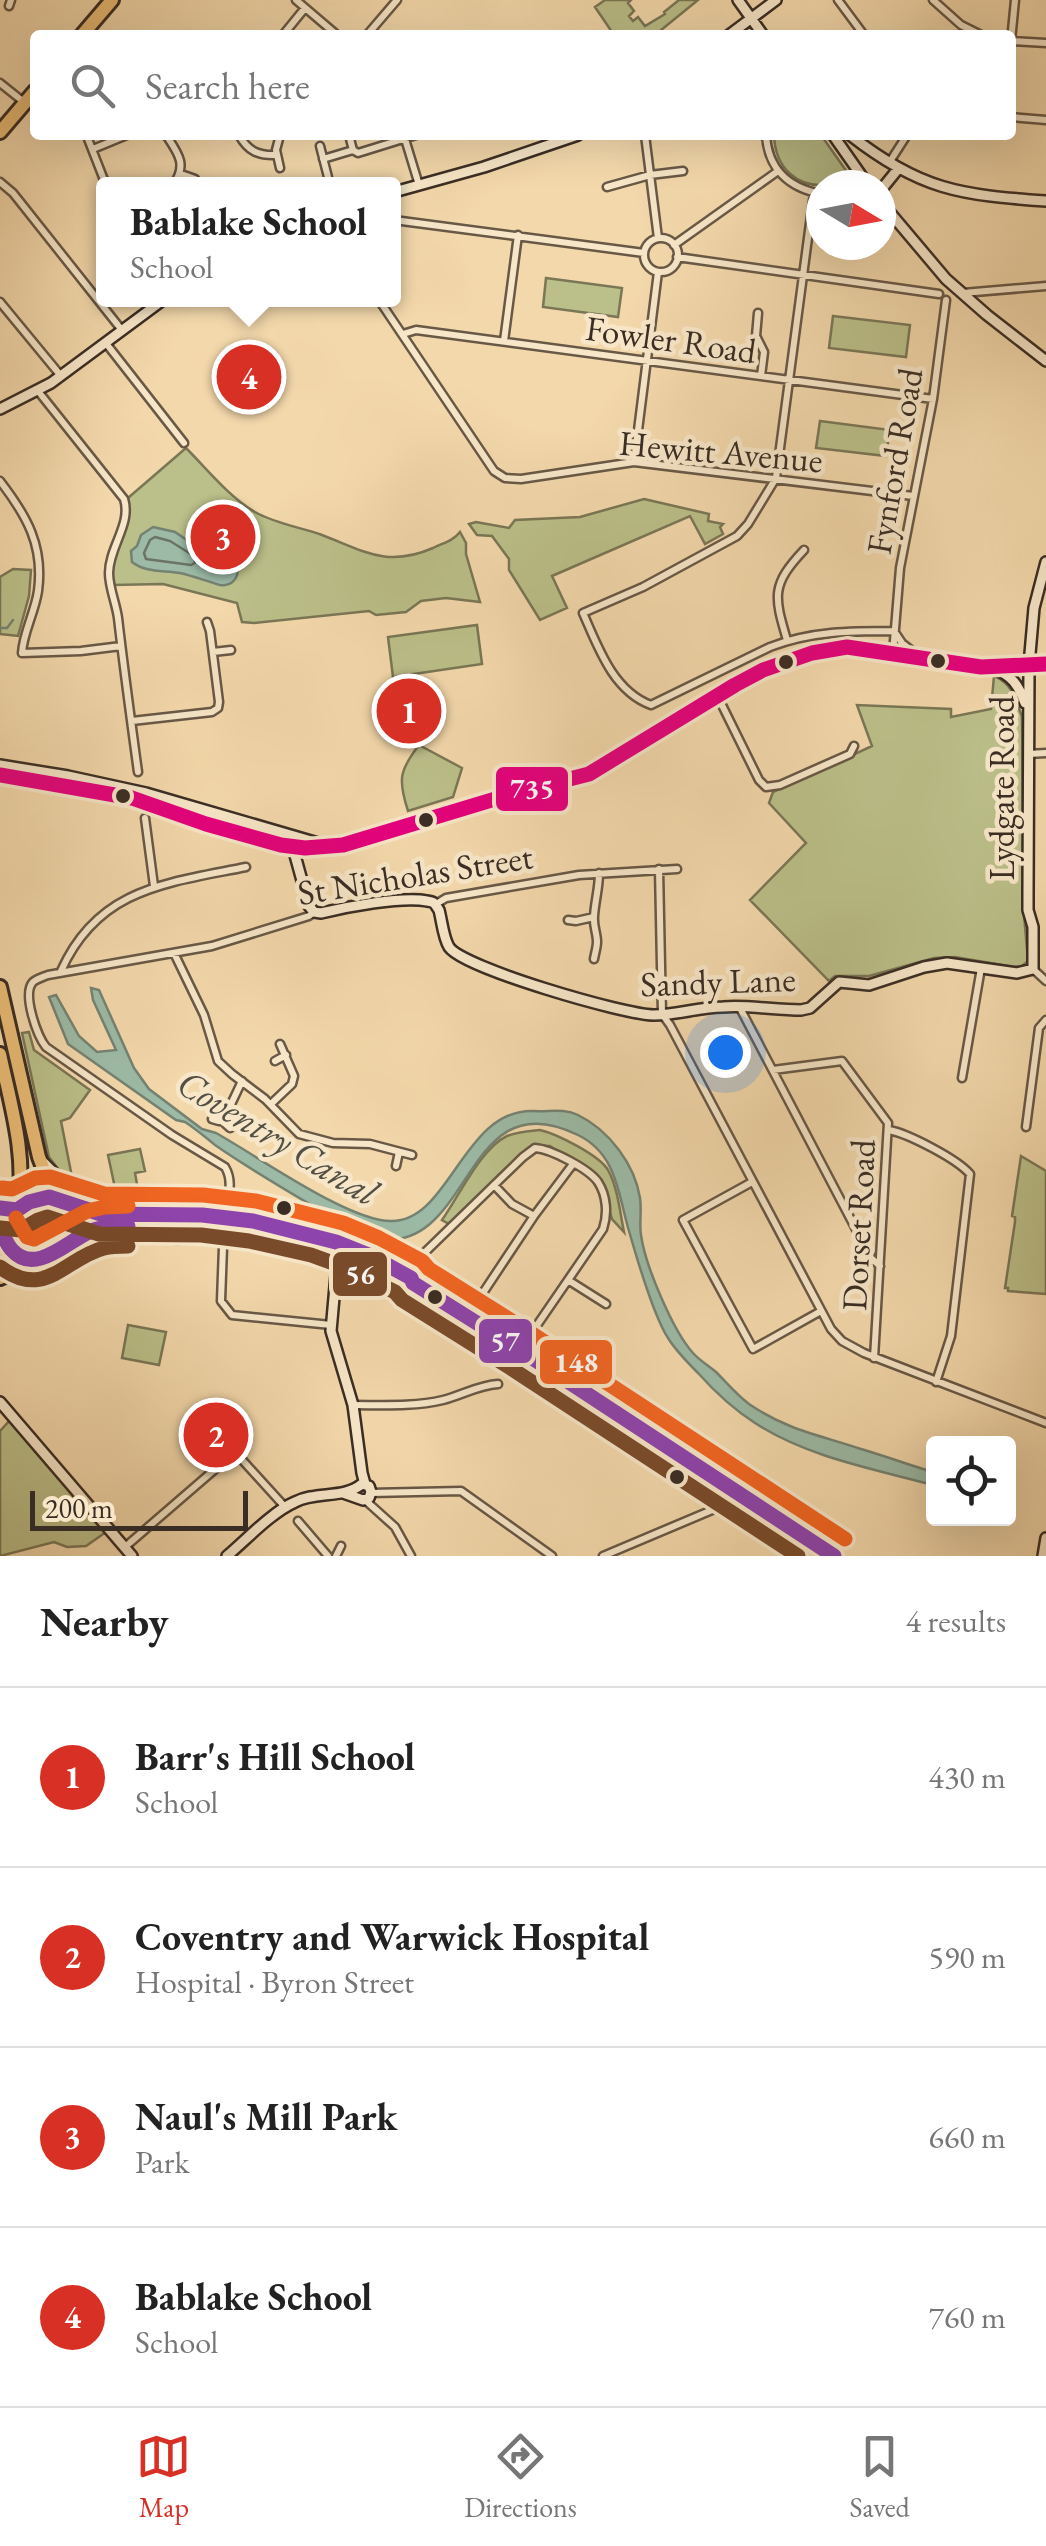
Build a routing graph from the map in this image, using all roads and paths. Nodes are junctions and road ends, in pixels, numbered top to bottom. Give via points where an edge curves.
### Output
1 (112, 0) edge
2 (296, 0) edge
3 (397, 0) edge
4 (738, 0) edge
5 (776, 0) edge
6 (838, 0) edge
7 (933, 0) edge
8 (1015, 0) edge
9 (305, 8) junction
10 (751, 18) junction
11 (86, 30) edge
12 (288, 30) edge
13 (331, 30) edge
14 (371, 30) edge
15 (735, 30) edge
16 (759, 30) edge
17 (860, 30) edge
18 (966, 30) edge
19 (1012, 30) edge
20 (1016, 41) edge
21 (1046, 43) edge
22 (0, 82) edge
23 (30, 97) edge
24 (1016, 117) edge
25 (1046, 120) edge
26 (0, 132) edge
27 (88, 140) edge
28 (115, 140) edge
29 (169, 140) edge
30 (242, 140) edge
31 (278, 140) edge
32 (350, 140) edge
33 (398, 140) edge
34 (406, 140) edge
35 (565, 140) edge
36 (645, 140) edge
37 (767, 140) edge
38 (836, 140) edge
39 (857, 140) edge
40 (905, 140) edge
41 (320, 146) dead end
42 (93, 149) junction
43 (353, 150) junction
44 (277, 155) junction
45 (323, 160) junction
46 (894, 166) junction
47 (280, 168) dead end
48 (855, 170) edge
49 (892, 170) edge
50 (683, 171) dead end
51 (778, 171) junction
52 (181, 174) junction
53 (650, 175) junction
54 (103, 177) edge
55 (179, 177) edge
56 (189, 177) edge
57 (328, 177) edge
58 (0, 182) edge
59 (419, 186) junction
60 (606, 187) dead end
61 (401, 190) edge
62 (806, 190) edge
63 (1046, 201) edge
64 (896, 220) edge
65 (401, 221) edge
66 (518, 236) junction
67 (658, 238) junction
68 (674, 245) junction
69 (644, 253) junction
70 (678, 257) junction
71 (807, 260) edge
72 (658, 272) junction
73 (804, 276) junction
74 (1046, 286) edge
75 (961, 293) junction
76 (939, 294) dead end
77 (96, 298) edge
78 (946, 300) dead end
79 (0, 302) edge
80 (104, 307) edge
81 (153, 307) edge
82 (385, 307) edge
83 (758, 313) dead end
84 (121, 329) junction
85 (404, 334) junction
86 (504, 341) junction
87 (105, 342) junction
88 (1046, 360) edge
89 (647, 361) junction
90 (61, 376) junction
91 (761, 376) junction
92 (789, 380) junction
93 (38, 392) junction
94 (933, 399) junction
95 (0, 410) edge
96 (184, 443) dead end
97 (634, 462) junction
98 (776, 478) junction
99 (0, 481) edge
100 (914, 496) junction
101 (804, 550) dead end
102 (1046, 562) edge
103 (206, 622) dead end
104 (894, 631) junction
105 (787, 640) junction
106 (122, 646) junction
107 (231, 650) dead end
108 (212, 652) junction
109 (894, 653) junction
110 (923, 659) junction
111 (1046, 664) edge
112 (1029, 666) junction
113 (981, 667) junction
114 (718, 697) junction
115 (1028, 716) junction
116 (132, 722) junction
117 (854, 746) dead end
118 (1046, 753) edge
119 (1028, 754) junction
120 (0, 765) edge
121 (138, 772) dead end
122 (0, 775) edge
123 (145, 818) dead end
124 (230, 818) junction
125 (330, 845) junction
126 (293, 848) junction
127 (246, 867) dead end
128 (659, 869) junction
129 (677, 869) dead end
130 (599, 874) junction
131 (154, 886) junction
132 (436, 904) junction
133 (314, 912) junction
134 (594, 917) junction
135 (568, 920) dead end
136 (1045, 925) edge
137 (1033, 927) junction
138 (174, 954) junction
139 (594, 959) dead end
140 (981, 966) junction
141 (1033, 969) junction
142 (61, 971) junction
143 (0, 975) edge
144 (1046, 982) edge
145 (0, 987) edge
146 (739, 1006) junction
147 (6, 1012) junction
148 (662, 1014) junction
149 (1046, 1020) edge
150 (280, 1044) dead end
151 (0, 1054) edge
152 (286, 1055) junction
153 (275, 1061) dead end
154 (773, 1070) junction
155 (962, 1078) dead end
156 (242, 1081) junction
157 (271, 1104) junction
158 (212, 1119) dead end
159 (222, 1120) junction
160 (1026, 1127) dead end
161 (230, 1128) dead end
162 (889, 1130) junction
163 (399, 1152) junction
164 (412, 1156) dead end
165 (39, 1157) junction
166 (573, 1164) junction
167 (396, 1166) dead end
168 (753, 1182) junction
169 (494, 1184) junction
170 (63, 1200) junction
171 (226, 1206) junction
172 (0, 1208) edge
173 (17, 1210) junction
174 (114, 1215) junction
175 (218, 1216) junction
176 (534, 1216) junction
177 (233, 1218) junction
178 (141, 1226) junction
179 (3, 1237) edge
180 (69, 1242) junction
181 (343, 1246) junction
182 (340, 1258) junction
183 (42, 1259) junction
184 (424, 1266) dead end
185 (880, 1266) junction
186 (0, 1278) edge
187 (568, 1280) junction
188 (412, 1283) junction
189 (606, 1304) dead end
190 (821, 1312) junction
191 (467, 1316) junction
192 (331, 1326) junction
193 (520, 1350) junction
194 (874, 1358) junction
195 (936, 1382) junction
196 (498, 1384) dead end
197 (0, 1402) edge
198 (352, 1406) junction
199 (1046, 1423) edge
200 (717, 1479) junction
201 (362, 1491) junction
202 (743, 1497) junction
203 (285, 1507) junction
204 (711, 1511) junction
205 (298, 1521) dead end
206 (1046, 1539) edge
207 (341, 1546) dead end
208 (128, 1551) edge
209 (230, 1555) edge
210 (332, 1556) edge
211 (411, 1556) edge
212 (552, 1556) edge
213 (604, 1556) edge
214 (834, 1556) edge
215 (1042, 1556) edge

1 - 11 highway
2 - 9 street
3 - 14 street
4 - 10 main road
5 - 10 main road
6 - 17 street
7 - 18 street
8 - 19 street
9 - 12 street
9 - 13 street
10 - 15 main road
10 - 16 main road
20 - 21 street
22 - 23 street
23 - 26 highway
24 - 25 street
27 - 42 street
28 - 42 street
29 - 52 street
30 - 44 street via 258,154
31 - 44 street
32 - 43 street
33 - 43 street
34 - 59 street
35 - 59 main road
36 - 53 street
37 - 51 street
38 - 48 main road
39 - 46 main road
40 - 46 street
41 - 45 street
42 - 54 street
43 - 45 street
44 - 47 street
45 - 57 street
46 - 49 main road
46 - 63 main road via 955,192
50 - 53 street
51 - 62 street
51 - 68 street
52 - 55 street
52 - 56 street
53 - 60 street
53 - 67 street
58 - 77 street
59 - 61 main road
64 - 75 main road
65 - 66 street
66 - 69 street
66 - 86 street
67 - 68 street
67 - 69 street
68 - 70 street
69 - 72 street
70 - 72 street via 672,268
70 - 73 street
71 - 73 street
72 - 89 street
73 - 76 street
73 - 92 street
74 - 75 street
75 - 88 main road
78 - 94 street, Fynford Road
79 - 90 street
80 - 84 street
81 - 84 main road
82 - 85 street, Hewitt Avenue
83 - 91 street
84 - 87 main road
85 - 86 street, Fowler Road
85 - 97 street, Hewitt Avenue via 499,475 513,480
86 - 89 street, Fowler Road
87 - 90 main road
87 - 96 street
89 - 91 street, Fowler Road
89 - 97 street
90 - 93 main road
91 - 92 street, Fowler Road
92 - 94 street, Fowler Road
92 - 98 street
93 - 95 main road
93 - 106 street via 124,499 125,520 109,570
94 - 100 street, Fynford Road
97 - 98 street, Hewitt Avenue
98 - 100 street, Hewitt Avenue
98 - 105 street via 738,536 583,613 616,679 651,705
99 - 106 street via 36,542 38,591 22,653
100 - 104 street, Fynford Road
101 - 105 street via 782,576 777,594
102 - 112 main road, Lydgate Road
103 - 108 street
104 - 105 street
104 - 109 street, Fynford Road
104 - 110 street
106 - 116 street
107 - 108 street
108 - 116 street via 216,710
109 - 110 main road
109 - 114 main road via 847,647 812,653
110 - 113 main road
111 - 112 main road
112 - 113 main road
112 - 115 main road, Lydgate Road
113 - 115 main road via 1012,678
114 - 117 street via 766,787 850,754
114 - 125 main road via 590,774
115 - 119 main road, Lydgate Road
116 - 121 street
118 - 119 street
119 - 137 main road, Lydgate Road
120 - 124 main road via 146,793
122 - 126 main road via 132,798
123 - 131 street
124 - 125 main road
124 - 126 main road
125 - 126 main road
126 - 133 main road
127 - 131 street
128 - 129 street, St Nicholas Street
128 - 130 street, St Nicholas Street
128 - 148 street
130 - 132 street, St Nicholas Street
130 - 134 street
131 - 142 street via 104,913
132 - 133 main road, St Nicholas Street via 400,901
132 - 148 main road, Sandy Lane via 449,947 462,957 626,1012
133 - 138 street, St Nicholas Street
134 - 135 street
134 - 139 street
136 - 137 main road
137 - 141 main road, Lydgate Road
138 - 142 street, St Nicholas Street
138 - 156 street via 218,1060
140 - 141 main road, Sandy Lane
140 - 146 main road, Sandy Lane via 947,963 869,985 836,982 801,1010
140 - 155 street
141 - 144 street
142 - 171 street, St Nicholas Street via 29,988 40,1040 225,1167
143 - 147 highway
145 - 147 highway
146 - 148 main road, Sandy Lane
146 - 154 street
147 - 165 highway
148 - 168 street
149 - 160 street via 1039,1028
150 - 152 street
151 - 173 highway via 20,1150
152 - 153 street
152 - 157 street via 294,1079
154 - 162 street, Dorset Road via 842,1061
154 - 185 street
156 - 157 street
156 - 159 street
157 - 163 street via 305,1136
158 - 159 street
159 - 161 street
162 - 185 street, Dorset Road
162 - 195 street via 970,1174 951,1336
163 - 164 street
163 - 167 street
165 - 170 highway
165 - 174 main road via 74,1194
166 - 169 street via 535,1148
166 - 176 street
166 - 187 street via 598,1182 606,1216
168 - 190 street
168 - 190 street via 683,1220 753,1350
169 - 176 street
169 - 184 street via 412,1258
170 - 173 highway via 38,1197
170 - 174 main road
170 - 180 highway via 73,1218
171 - 175 street
171 - 177 street
172 - 173 main road
173 - 179 highway
174 - 175 main road
175 - 177 main road
176 - 191 street
177 - 181 main road
178 - 180 main road via 104,1227
178 - 182 main road via 252,1233
178 - 192 street via 174,1240 220,1241 220,1294 228,1312
179 - 183 highway via 18,1256
180 - 183 highway
181 - 182 main road
181 - 188 main road
182 - 188 main road via 405,1286
182 - 192 main road
183 - 186 highway
185 - 194 street, Dorset Road
187 - 189 street
187 - 193 street
188 - 191 main road
190 - 194 street via 836,1336
191 - 193 main road
192 - 198 main road
193 - 200 main road
194 - 195 street
195 - 199 street
196 - 198 street via 420,1404
197 - 208 main road
198 - 201 main road
200 - 202 main road
200 - 204 street via 720,1494
201 - 203 main road via 308,1497
201 - 211 street via 396,1527
201 - 212 street via 462,1491
202 - 204 street
202 - 214 main road
203 - 208 street via 235,1452
203 - 209 main road
204 - 213 street
205 - 210 street
206 - 215 main road
207 - 210 street

